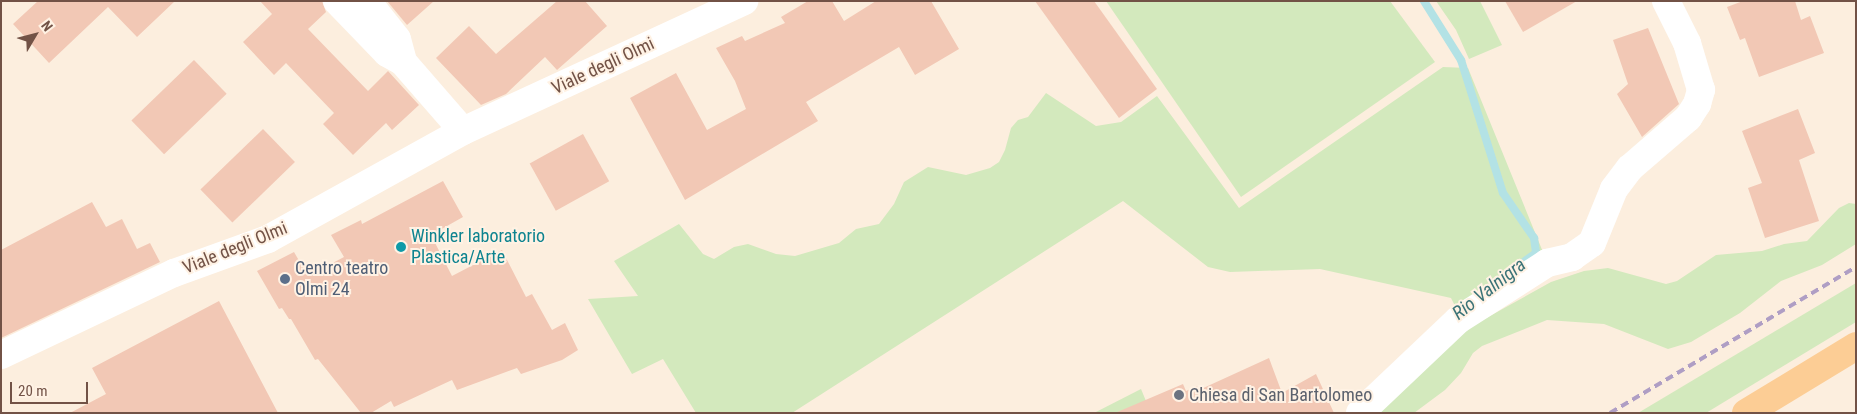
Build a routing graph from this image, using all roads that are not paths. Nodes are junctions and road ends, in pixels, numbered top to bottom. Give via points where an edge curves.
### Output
1 (337, 1) edge
2 (367, 1) edge
3 (744, 1) edge
4 (1677, 12) edge
5 (403, 62) junction
6 (464, 131) junction
7 (1856, 346) edge
8 (1, 355) edge
9 (1360, 413) edge
10 (1746, 413) edge

1 - 5 street via 387,54
2 - 5 street via 397,39
3 - 6 street, Viale degli Olmi
4 - 9 street via 1700,90 1697,104 1676,128 1630,168 1614,190 1592,243 1572,257 1540,267 1458,320
5 - 6 street
6 - 8 street, Viale degli Olmi via 268,239 174,272
7 - 10 main road

